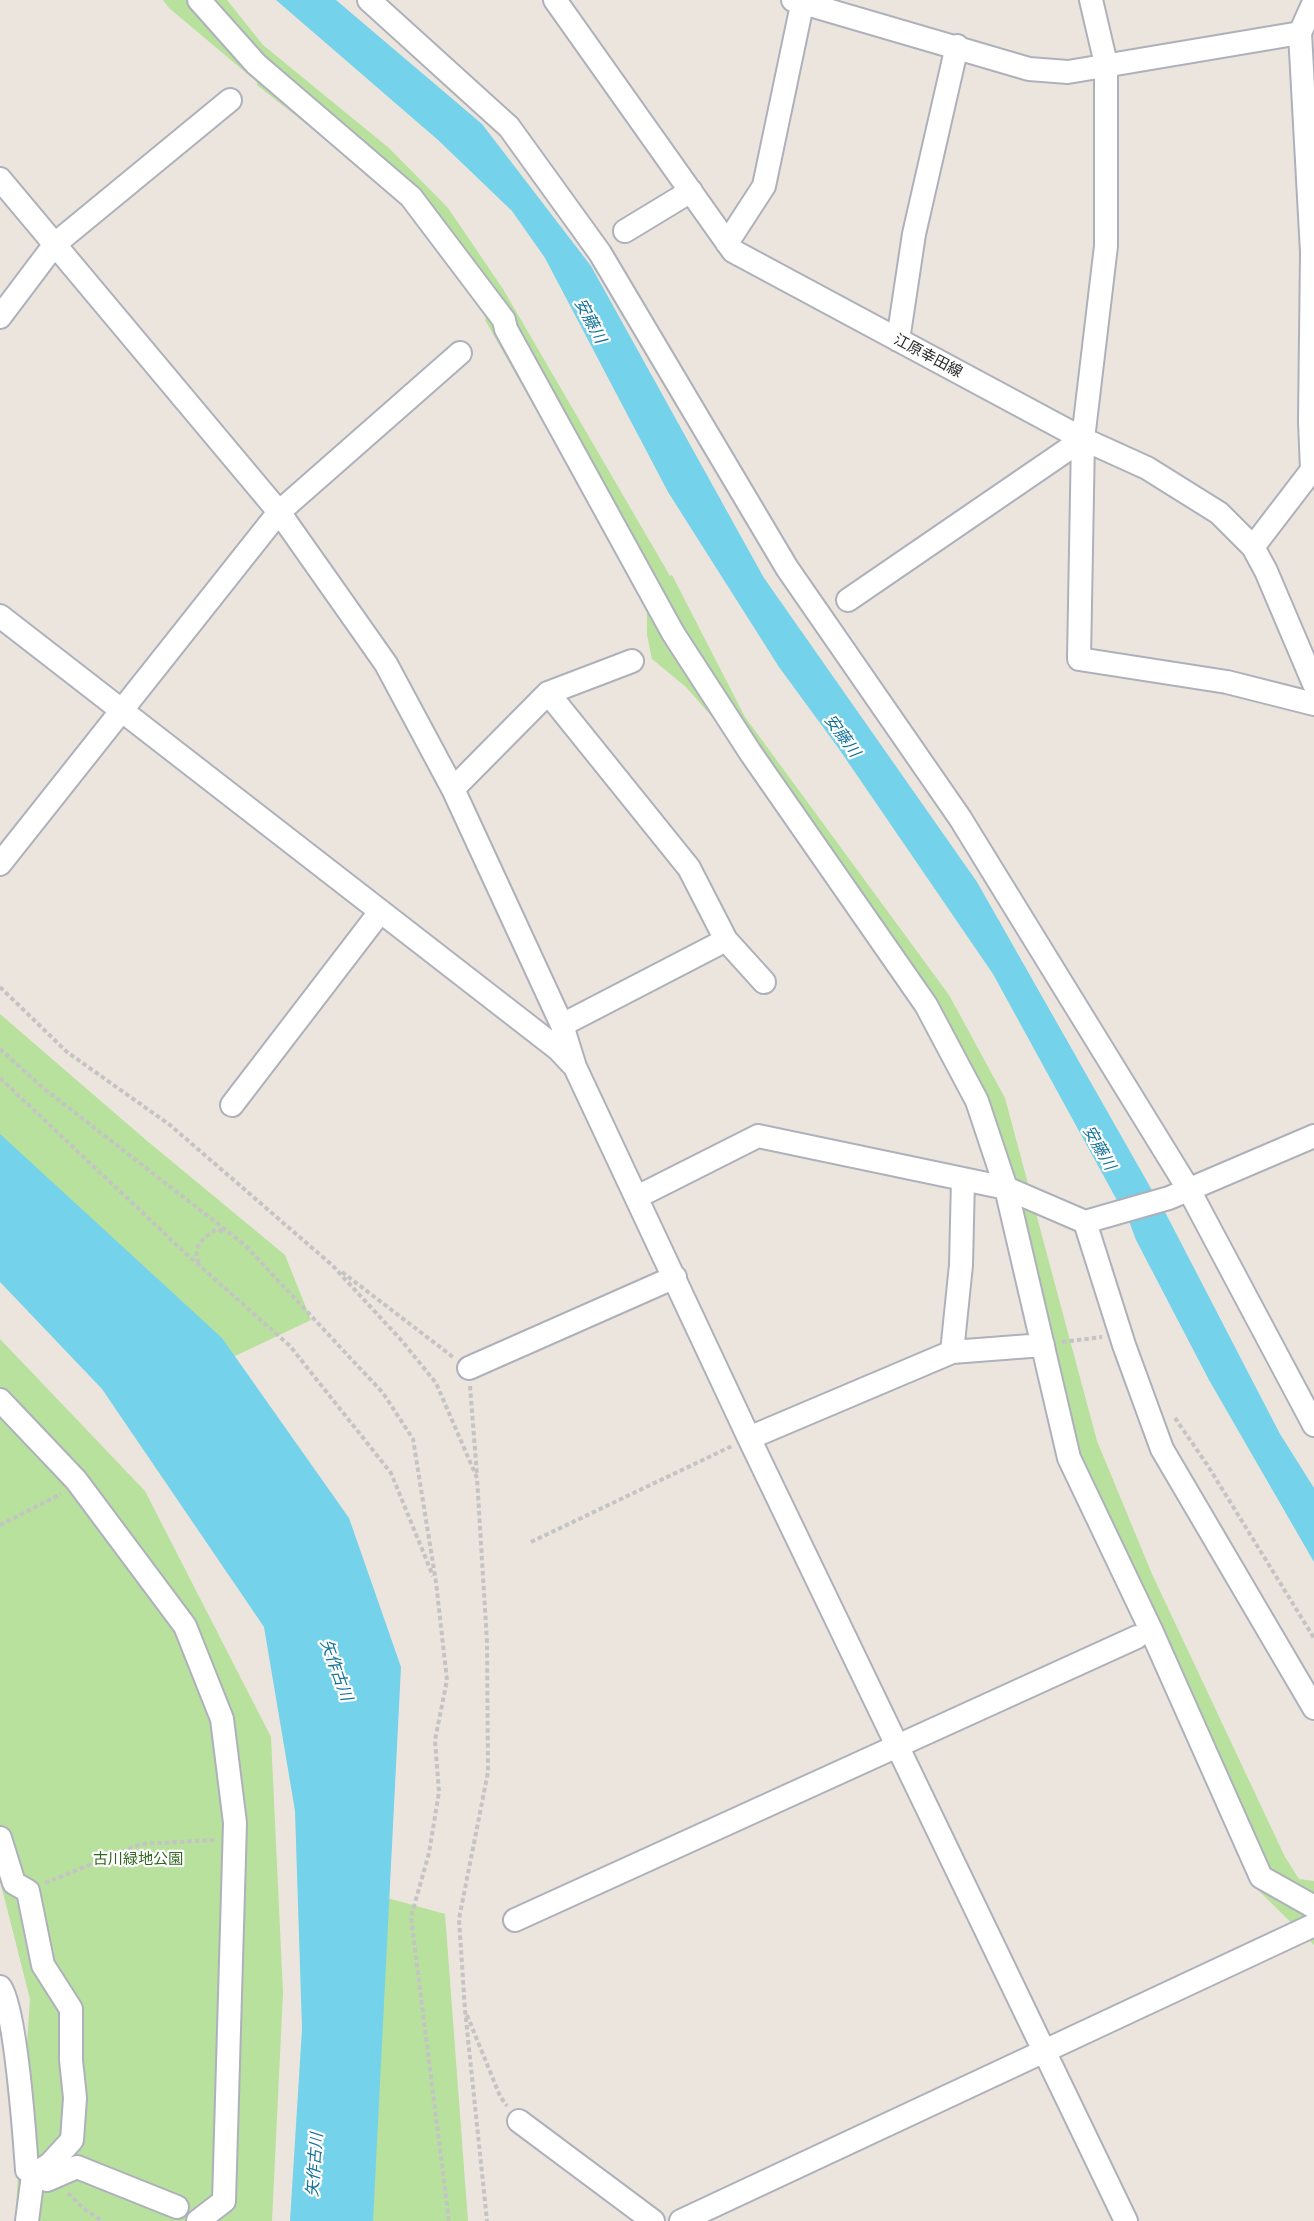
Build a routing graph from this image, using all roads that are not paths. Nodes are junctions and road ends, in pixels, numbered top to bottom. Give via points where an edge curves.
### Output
1 (199, 0) edge
2 (369, 0) edge
3 (555, 0) edge
4 (1091, 0) edge
5 (799, 1) edge
6 (1314, 2) edge
7 (1300, 33) junction
8 (957, 46) junction
9 (1106, 64) junction
10 (230, 100) dead end
11 (0, 180) edge
12 (691, 191) junction
13 (625, 231) dead end
14 (727, 243) junction
15 (55, 244) junction
16 (0, 317) edge
17 (898, 340) junction
18 (460, 353) dead end
19 (1312, 417) edge
20 (1083, 439) junction
21 (1313, 470) edge
22 (279, 512) junction
23 (1253, 547) junction
24 (848, 600) dead end
25 (0, 616) edge
26 (632, 661) dead end
27 (1314, 684) edge
28 (548, 693) junction
29 (1314, 704) edge
30 (122, 713) junction
31 (453, 789) junction
32 (0, 864) edge
33 (380, 912) junction
34 (726, 940) junction
35 (764, 982) dead end
36 (562, 1025) junction
37 (575, 1067) junction
38 (232, 1105) dead end
39 (1314, 1136) edge
40 (963, 1179) junction
41 (1006, 1188) junction
42 (1179, 1194) junction
43 (637, 1197) junction
44 (1085, 1222) junction
45 (675, 1277) junction
46 (1042, 1344) junction
47 (952, 1352) junction
48 (469, 1368) road end
49 (0, 1400) edge
50 (1314, 1425) edge
51 (749, 1438) junction
52 (1137, 1637) dead end
53 (1314, 1708) edge
54 (899, 1745) junction
55 (0, 1838) edge
56 (1314, 1907) edge
57 (515, 1920) dead end
58 (1314, 1925) edge
59 (0, 1987) edge
60 (1044, 2053) junction
61 (519, 2121) road end
62 (40, 2177) junction
63 (177, 2207) dead end
64 (27, 2221) edge
65 (198, 2221) edge
66 (653, 2221) edge
67 (681, 2221) edge
68 (1126, 2221) edge

1 - 41 street via 256,64 411,197 504,320 673,633 750,752 926,1005 977,1101
2 - 42 street via 509,127 600,253 787,568 960,818
3 - 12 street, 江原幸田線
4 - 9 street
5 - 8 street
5 - 14 street via 764,186
6 - 7 street
7 - 9 street
7 - 19 street via 1312,252
8 - 9 street via 1029,69 1068,72
8 - 17 street via 914,234
9 - 20 street via 1106,246
10 - 15 street
11 - 15 street
12 - 13 street
12 - 14 street, 江原幸田線
14 - 17 street, 江原幸田線 via 733,251
15 - 16 street
15 - 22 street
17 - 20 street, 江原幸田線
18 - 22 street
19 - 21 street
20 - 23 street, 江原幸田線 via 1147,468 1219,513
20 - 24 street
20 - 29 street via 1079,659 1227,682
21 - 23 street
22 - 30 street
22 - 31 street via 386,664
23 - 27 street, 江原幸田線
25 - 30 street
26 - 28 street
28 - 31 street
28 - 34 street via 688,868
30 - 32 street
30 - 33 street
31 - 36 street
33 - 37 street via 558,1049
33 - 38 street
34 - 35 street
34 - 36 street
36 - 37 street
37 - 43 street
39 - 42 street
40 - 41 street
40 - 43 street via 758,1136
40 - 47 street via 961,1265
41 - 44 street
41 - 46 street
42 - 44 street
42 - 50 street
43 - 45 street
44 - 53 street via 1120,1335 1162,1449
45 - 48 street
45 - 51 street
46 - 47 street
46 - 56 street via 1069,1458 1261,1877
47 - 51 street
49 - 65 street via 79,1485 185,1626 222,1719 235,1823 224,2200
51 - 54 street
52 - 54 street
54 - 57 street
54 - 60 street
55 - 62 street via 14,1883 28,1891 43,1965 71,2009 75,2098 72,2140
58 - 60 street
59 - 62 street via 7,2001 20,2083 27,2170
60 - 67 street
60 - 68 street
61 - 66 street
62 - 63 street via 77,2167
62 - 64 street

